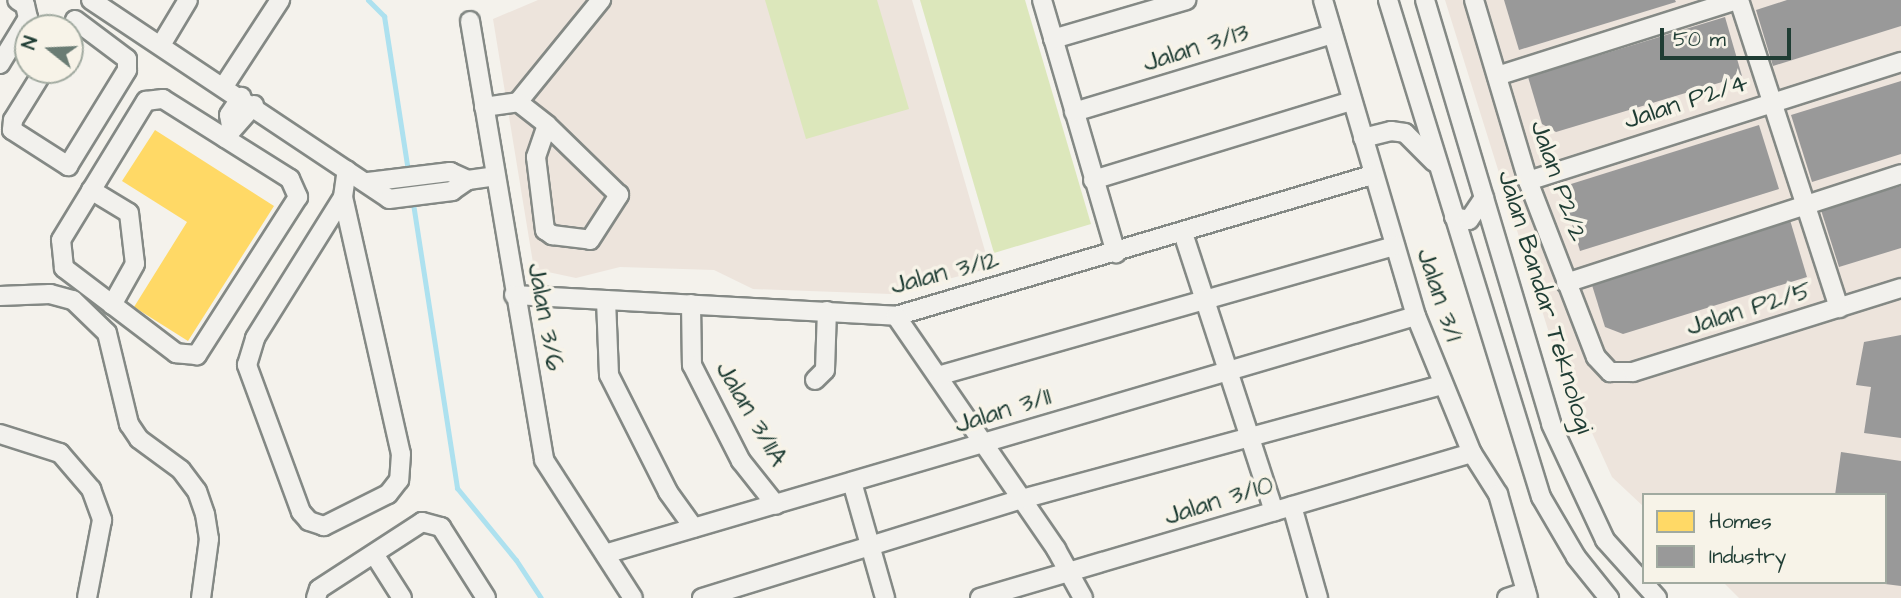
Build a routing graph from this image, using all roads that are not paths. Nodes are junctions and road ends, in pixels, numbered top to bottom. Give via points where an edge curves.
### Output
1 (17, 0) edge
2 (91, 0) edge
3 (188, 0) edge
4 (280, 0) edge
5 (601, 0) edge
6 (1042, 0) edge
7 (1186, 0) edge
8 (1323, 0) edge
9 (1388, 0) edge
10 (1425, 0) edge
11 (1474, 0) edge
12 (1737, 0) edge
13 (80, 14) edge
14 (470, 21) dead end
15 (84, 32) edge
16 (1332, 34) junction
17 (1053, 39) junction
18 (161, 45) junction
19 (1901, 62) edge
20 (0, 64) edge
21 (1497, 76) junction
22 (35, 84) edge
23 (224, 86) junction
24 (248, 101) junction
25 (1352, 101) junction
26 (518, 102) junction
27 (1772, 102) junction
28 (484, 107) junction
29 (1074, 112) junction
30 (547, 125) junction
31 (228, 132) junction
32 (1363, 138) junction
33 (1439, 167) junction
34 (347, 170) junction
35 (1901, 174) edge
36 (1373, 175) junction
37 (495, 176) junction
38 (468, 180) junction
39 (1093, 180) junction
40 (1528, 181) junction
41 (368, 182) junction
42 (91, 190) junction
43 (343, 197) junction
44 (1484, 198) junction
45 (1805, 206) junction
46 (1454, 217) junction
47 (1183, 233) junction
48 (1395, 246) junction
49 (1116, 253) junction
50 (1566, 283) junction
51 (1901, 288) edge
52 (514, 295) junction
53 (0, 296) edge
54 (606, 300) junction
55 (1206, 302) junction
56 (691, 304) junction
57 (112, 305) junction
58 (1839, 308) junction
59 (827, 311) junction
60 (896, 316) junction
61 (1416, 316) junction
62 (1228, 371) junction
63 (1610, 372) joint
64 (938, 376) junction
65 (815, 380) dead end
66 (1441, 385) junction
67 (0, 434) edge
68 (1249, 436) junction
69 (983, 445) junction
70 (1472, 453) junction
71 (852, 482) junction
72 (1022, 499) junction
73 (776, 505) junction
74 (1292, 506) junction
75 (1274, 512) junction
76 (694, 528) junction
77 (871, 545) junction
78 (374, 554) junction
79 (605, 554) junction
80 (1071, 572) junction
81 (1642, 581) edge
82 (1644, 584) edge
83 (1527, 595) edge
84 (87, 598) edge
85 (201, 598) edge
86 (316, 598) edge
87 (402, 598) edge
88 (485, 598) edge
89 (633, 598) edge
90 (702, 598) edge
91 (885, 598) edge
92 (980, 598) edge
93 (1083, 598) edge
94 (1318, 598) edge
95 (1507, 598) edge
96 (1609, 598) edge
97 (1657, 598) edge

1 - 20 street via 25,5 28,18
2 - 13 street
2 - 18 street
3 - 18 street
4 - 23 street
5 - 26 street
6 - 17 street
7 - 17 street
8 - 16 street, Jalan 3/1
9 - 33 street
10 - 44 street, Jalan Bandar Teknologi
11 - 21 street, Jalan P2/2
12 - 21 street
12 - 27 street
14 - 28 street, Jalan 3/6
15 - 22 street via 127,59 127,71 68,166 12,130 13,120
16 - 25 street, Jalan 3/1
16 - 29 street, Jalan 3/13
17 - 29 street
18 - 23 street
19 - 27 street, Jalan P2/4
21 - 40 street, Jalan P2/2
23 - 24 street
24 - 31 street
24 - 34 street
25 - 32 street, Jalan 3/1
25 - 39 street
26 - 28 street
26 - 30 street
27 - 40 street, Jalan P2/4
27 - 45 street
28 - 37 street, Jalan 3/6
29 - 39 street
30 - 30 street via 536,157 545,230 590,240 619,195
31 - 42 street via 163,99 146,101
31 - 57 street via 290,179 298,197 198,355 176,353
32 - 33 street via 1391,131 1405,133
32 - 36 street, Jalan 3/1
33 - 46 street
34 - 41 street
34 - 43 street
35 - 45 street
36 - 47 street, Jalan 3/12
36 - 48 street, Jalan 3/1
37 - 38 street
37 - 52 street, Jalan 3/6
38 - 41 street via 450,172
38 - 41 street via 452,191 389,199
39 - 49 street
40 - 50 street, Jalan P2/2
42 - 57 street via 129,213 135,264
42 - 57 street via 61,240 64,268
43 - 43 street via 401,454 399,480 388,494 324,526 309,521 302,512 247,365 256,338
44 - 46 street via 1469,220
44 - 81 street, Jalan Bandar Teknologi via 1551,424 1605,540
45 - 50 street
45 - 58 street
46 - 96 street via 1541,497 1576,557
47 - 49 street, Jalan 3/12
47 - 55 street
48 - 55 street
48 - 61 street, Jalan 3/1
49 - 60 street, Jalan 3/12
50 - 63 street, Jalan P2/2 via 1596,357
51 - 58 street, Jalan P2/5
52 - 54 street, Jalan 3/12
52 - 79 street, Jalan 3/6 via 544,460
53 - 85 street via 50,294 73,300 107,333 129,424 139,439 181,470 197,491 209,538
54 - 56 street, Jalan 3/12
54 - 76 street via 609,375 668,492
55 - 62 street
55 - 64 street
56 - 59 street, Jalan 3/12
56 - 73 street, Jalan 3/11A via 692,365 741,461
58 - 63 street, Jalan P2/5 via 1633,372
59 - 60 street, Jalan 3/12
59 - 65 street via 825,370
60 - 64 street
61 - 62 street, Jalan 3/11
61 - 66 street, Jalan 3/1
62 - 68 street
62 - 69 street, Jalan 3/11
64 - 69 street
66 - 68 street
66 - 70 street, Jalan 3/1
67 - 84 street via 60,453 91,489 102,520
68 - 72 street
68 - 75 street
69 - 71 street, Jalan 3/11
69 - 72 street
70 - 74 street, Jalan 3/10
70 - 83 street, Jalan 3/1 via 1498,494
71 - 73 street, Jalan 3/11
71 - 77 street
72 - 77 street
72 - 80 street
73 - 76 street, Jalan 3/11
74 - 75 street, Jalan 3/10
74 - 94 street
75 - 80 street, Jalan 3/10
76 - 79 street, Jalan 3/11
77 - 90 street
77 - 91 street
78 - 86 street via 319,589
78 - 87 street
78 - 88 street via 422,522 442,527
79 - 89 street, Jalan 3/6
80 - 92 street, Jalan 3/10
80 - 93 street
82 - 97 street, Jalan Bandar Teknologi
83 - 95 street

